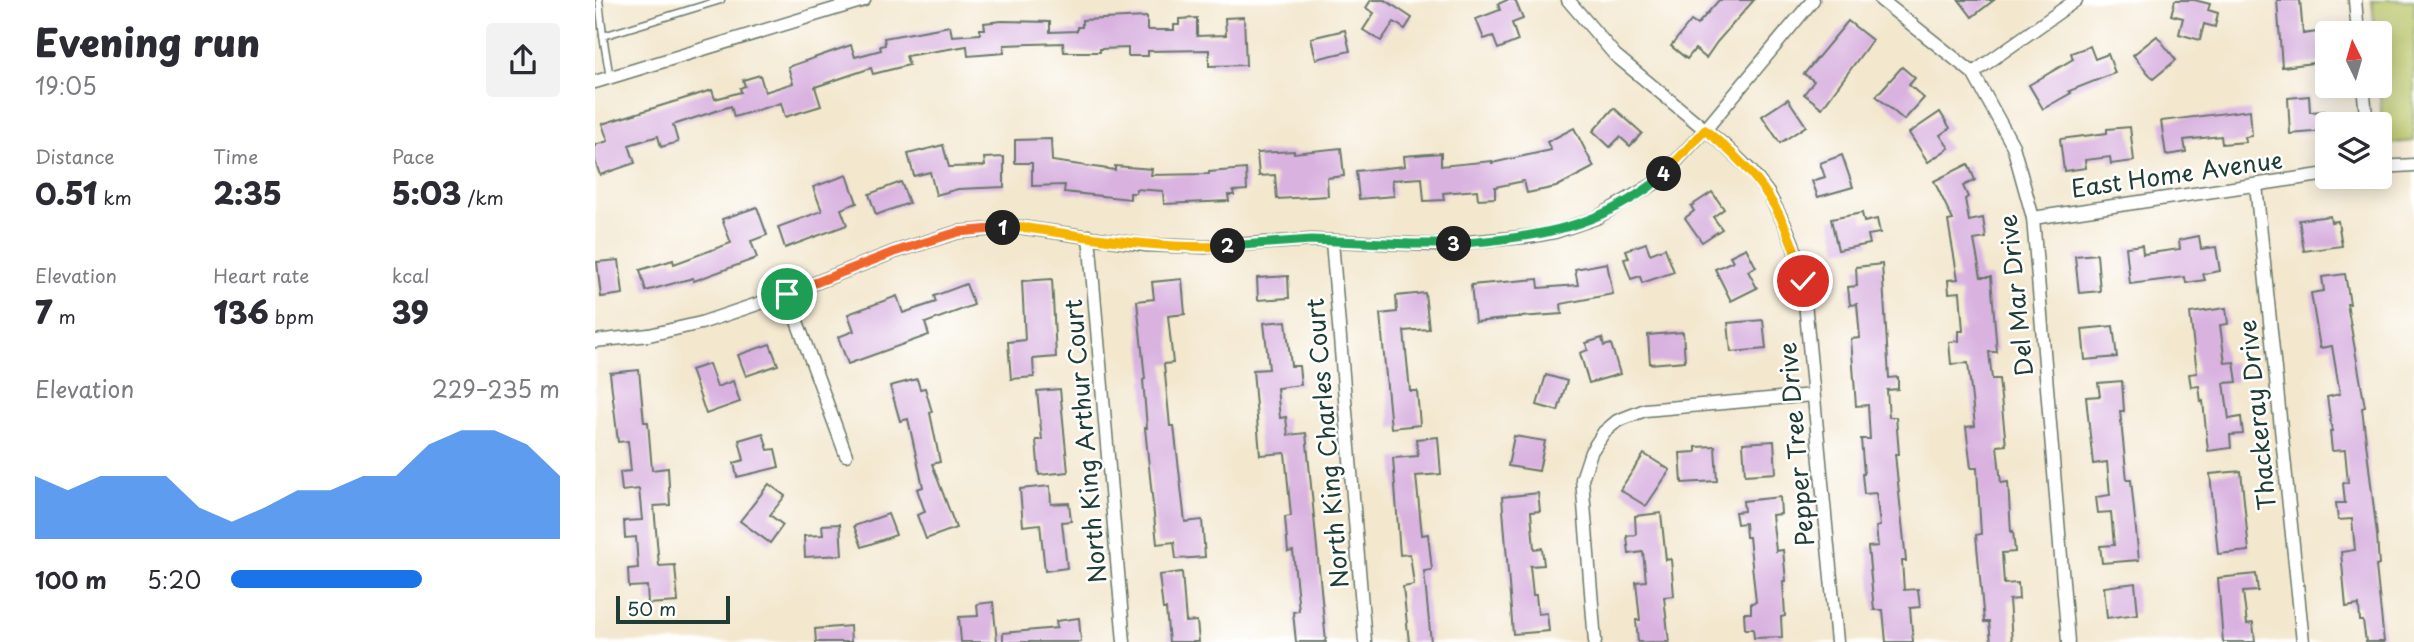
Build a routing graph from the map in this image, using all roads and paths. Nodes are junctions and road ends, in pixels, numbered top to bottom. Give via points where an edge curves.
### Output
1 (599, 0) edge
2 (721, 0) edge
3 (864, 0) edge
4 (1568, 0) edge
5 (1813, 0) edge
6 (1881, 0) edge
7 (2076, 0) edge
8 (2355, 0) edge
9 (841, 3) edge
10 (2357, 21) edge
11 (603, 36) junction
12 (1973, 73) junction
13 (610, 78) junction
14 (595, 82) edge
15 (1705, 130) junction
16 (2414, 165) edge
17 (2392, 166) edge
18 (2315, 176) edge
19 (2256, 185) junction
20 (2033, 218) junction
21 (1089, 236) junction
22 (1332, 240) junction
23 (787, 294) junction
24 (595, 341) edge
25 (1813, 395) junction
26 (846, 456) dead end
27 (1124, 642) edge
28 (1366, 642) edge
29 (1595, 642) edge
30 (1837, 642) edge
31 (2068, 642) edge
32 (2303, 642) edge

1 - 11 lane
2 - 11 lane
3 - 9 street
4 - 15 street, Pepper Tree Drive via 1615,55
5 - 15 street
6 - 12 street, Del Mar Drive
7 - 12 street
8 - 10 street
9 - 13 street
11 - 13 lane
12 - 20 street, Del Mar Drive via 2013,146
13 - 14 street
15 - 22 street via 1657,182 1596,218 1534,236 1457,244
15 - 25 street, Pepper Tree Drive via 1751,171 1768,193 1793,244 1803,281
16 - 17 street
18 - 19 street, East Home Avenue
19 - 20 street, East Home Avenue
19 - 32 street, Thackeray Drive
20 - 31 street, Del Mar Drive
21 - 22 street via 1146,245 1205,247
21 - 23 street via 1019,227 958,232
21 - 27 street, North King Arthur Court
22 - 28 street, North King Charles Court
23 - 24 street via 701,323
23 - 26 street
25 - 29 street via 1645,410 1604,432 1582,480
25 - 30 street, Pepper Tree Drive

